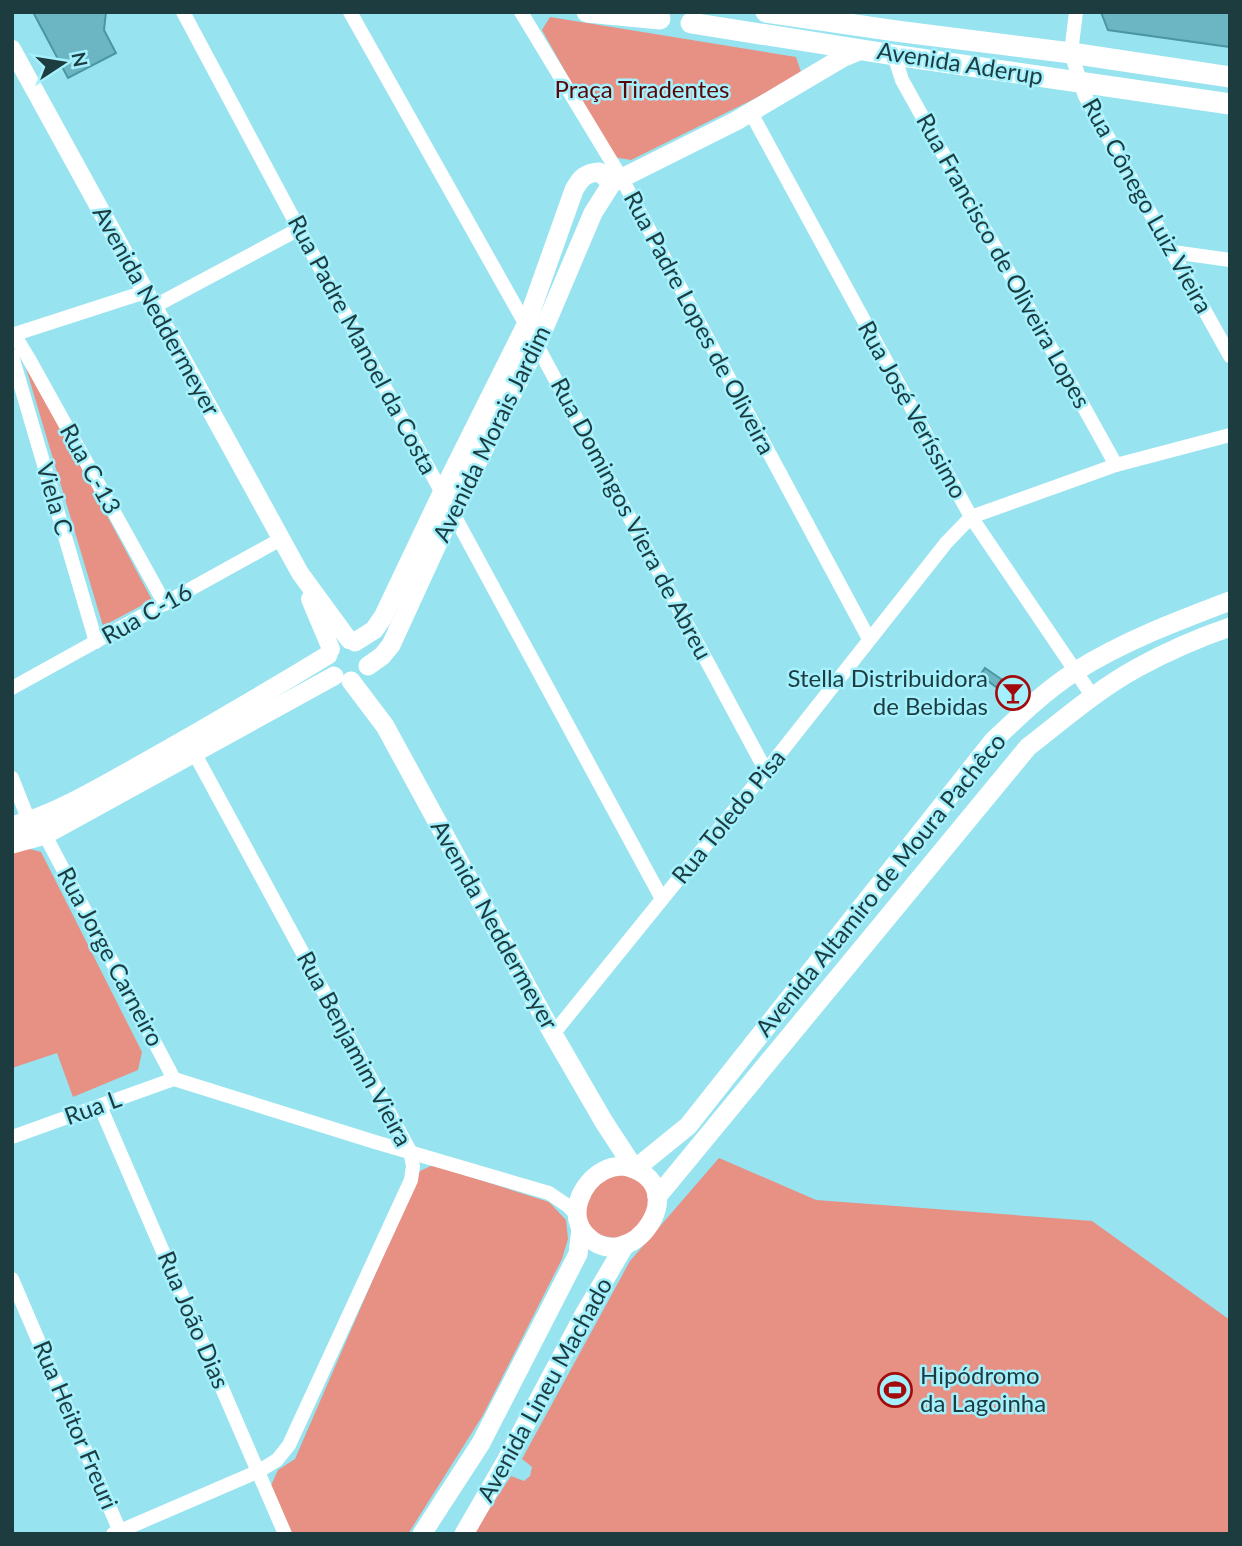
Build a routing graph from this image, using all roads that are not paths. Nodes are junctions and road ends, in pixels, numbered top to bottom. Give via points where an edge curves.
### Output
1 (184, 12) edge
2 (349, 12) edge
3 (521, 12) edge
4 (587, 12) edge
5 (766, 12) edge
6 (1076, 12) edge
7 (657, 16) edge
8 (698, 18) edge
9 (12, 49) edge
10 (861, 50) junction
11 (1071, 53) junction
12 (894, 55) junction
13 (1230, 77) edge
14 (1079, 82) junction
15 (1230, 104) edge
16 (751, 113) junction
17 (613, 185) junction
18 (299, 229) junction
19 (1173, 252) junction
20 (1230, 260) edge
21 (149, 299) junction
22 (526, 325) junction
23 (13, 335) edge
24 (537, 345) junction
25 (12, 356) edge
26 (1230, 356) edge
27 (1230, 435) edge
28 (1116, 465) junction
29 (442, 493) junction
30 (452, 512) junction
31 (971, 517) junction
32 (281, 539) junction
33 (1230, 601) edge
34 (165, 604) junction
35 (1230, 627) edge
36 (869, 639) junction
37 (96, 642) junction
38 (341, 646) junction
39 (1076, 671) junction
40 (355, 674) junction
41 (12, 688) edge
42 (1093, 696) junction
43 (190, 747) junction
44 (766, 771) junction
45 (12, 778) edge
46 (120, 785) junction
47 (21, 823) edge
48 (45, 835) junction
49 (12, 844) edge
50 (662, 899) junction
51 (554, 1034) junction
52 (174, 1079) junction
53 (100, 1106) junction
54 (604, 1122) junction
55 (12, 1137) edge
56 (410, 1152) junction
57 (635, 1168) junction
58 (604, 1170) junction
59 (584, 1191) junction
60 (549, 1193) junction
61 (657, 1197) junction
62 (579, 1221) junction
63 (625, 1245) junction
64 (12, 1279) edge
65 (481, 1443) junction
66 (506, 1461) junction
67 (259, 1471) junction
68 (118, 1533) edge
69 (285, 1534) edge
70 (422, 1534) edge
71 (464, 1534) edge

1 - 18 street, Rua Padre Manoel da Costa
2 - 22 street, Rua Domingos Viera de Abreu
3 - 17 street, Rua Padre Lopes de Oliveira
4 - 7 main road, Avenida Aderup
5 - 11 main road, Avenida Aderup
6 - 11 street
7 - 8 main road, Avenida Aderup via 676,26
8 - 10 main road, Avenida Aderup
9 - 21 street, Avenida Neddermeyer
10 - 12 main road, Avenida Aderup
10 - 16 main road
11 - 13 main road, Avenida Aderup
11 - 14 street, Rua Cônego Luiz Vieira
12 - 14 main road, Avenida Aderup
12 - 28 street, Rua Francisco de Oliveira Lopes via 902,80
14 - 15 main road, Avenida Aderup
14 - 19 street, Rua Cônego Luiz Vieira
16 - 17 main road
16 - 31 street, Rua José Veríssimo
17 - 22 main road, Avenida Morais Jardim via 599,172 580,179
17 - 24 main road, Avenida Morais Jardim via 593,213
17 - 36 street, Rua Padre Lopes de Oliveira
18 - 21 street
18 - 29 street, Rua Padre Manoel da Costa
19 - 20 street
19 - 26 street, Rua Cônego Luiz Vieira
21 - 23 street
21 - 32 street, Avenida Neddermeyer
22 - 24 street, Rua Domingos Viera de Abreu
22 - 29 main road, Avenida Morais Jardim
23 - 34 street, Rua C-13
24 - 30 main road, Avenida Morais Jardim
24 - 44 street, Rua Domingos Viera de Abreu
25 - 37 street, Viela C
27 - 28 street, Rua Toledo Pisa
28 - 31 street, Rua Toledo Pisa
29 - 30 street, Rua Padre Manoel da Costa
29 - 38 main road, Avenida Morais Jardim via 383,617 374,629
30 - 40 main road, Avenida Morais Jardim via 391,645
30 - 50 street, Rua Padre Manoel da Costa
31 - 36 street, Rua Toledo Pisa
31 - 39 street, Rua José Veríssimo
32 - 34 street, Rua C-16
32 - 38 street, Avenida Neddermeyer
33 - 39 main road, Avenida Altamiro de Moura Pachêco via 1155,629
34 - 37 street, Rua C-16
35 - 42 main road, Avenida Altamiro de Moura Pachêco via 1136,669
36 - 44 street, Rua Toledo Pisa
37 - 41 street, Rua C-16
38 - 40 main road via 328,667
38 - 40 main road via 365,649 367,654
38 - 43 main road, Avenida Morais Jardim
39 - 42 street, Rua José Veríssimo
39 - 57 main road, Avenida Altamiro de Moura Pachêco via 1026,708 993,740 688,1126
40 - 43 main road, Avenida Morais Jardim
40 - 51 main road, Avenida Neddermeyer
42 - 61 main road, Avenida Altamiro de Moura Pachêco via 1028,747
43 - 46 main road
43 - 56 street, Rua Benjamim Vieira
44 - 50 street, Rua Toledo Pisa
45 - 47 street
46 - 47 main road
46 - 48 main road
47 - 48 street
48 - 49 main road
48 - 52 street, Rua Jorge Carneiro
50 - 51 street, Rua Toledo Pisa
51 - 54 main road, Avenida Neddermeyer
52 - 53 street, Rua L
52 - 56 street
53 - 55 street, Rua L
53 - 67 street, Rua João Dias
54 - 57 main road, Avenida Neddermeyer
54 - 58 main road, Avenida Neddermeyer
56 - 60 street
56 - 67 street, Rua Benjamim Vieira via 411,1180 289,1445
57 - 58 main road
57 - 61 main road via 646,1175
58 - 59 main road
59 - 60 street
59 - 62 main road via 578,1202
60 - 62 street
61 - 63 main road via 650,1225
62 - 63 main road via 596,1243
62 - 65 main road, Avenida Lineu Machado via 578,1254
63 - 66 main road, Avenida Lineu Machado
64 - 68 street, Rua Heitor Freuri
65 - 66 main road
65 - 70 main road, Avenida Lineu Machado
66 - 71 main road, Avenida Lineu Machado
67 - 68 street, Rua Benjamim Vieira
67 - 69 street, Rua João Dias

